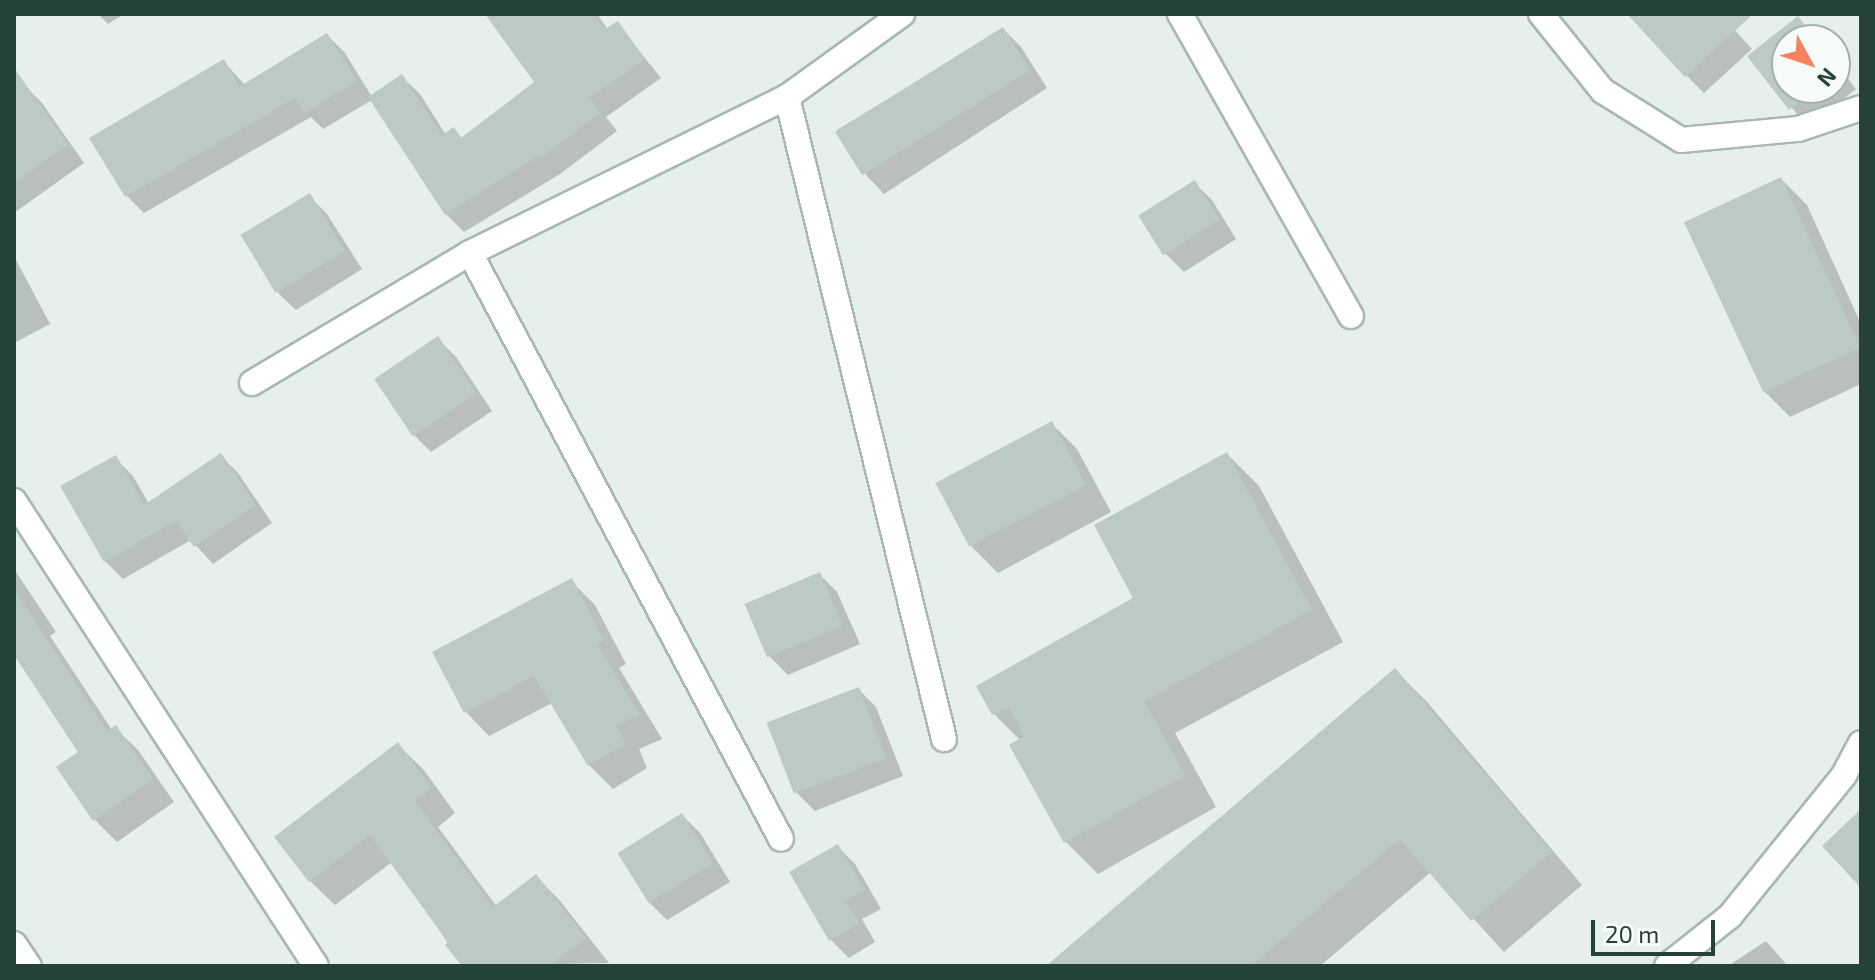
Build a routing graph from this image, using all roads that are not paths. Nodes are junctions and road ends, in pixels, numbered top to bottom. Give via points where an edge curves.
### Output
1 (902, 14) edge
2 (1180, 14) edge
3 (1541, 14) edge
4 (787, 97) junction
5 (1861, 108) edge
6 (470, 253) junction
7 (1351, 316) dead end
8 (252, 383) dead end
9 (14, 501) edge
10 (944, 739) dead end
11 (1861, 743) edge
12 (781, 839) dead end
13 (14, 944) edge
14 (29, 966) edge
15 (316, 966) edge
16 (1667, 966) edge

1 - 4 street
2 - 7 street
3 - 5 street via 1603,91 1681,140 1798,129
4 - 6 street
4 - 10 street
6 - 8 street
6 - 12 street
9 - 15 street
11 - 16 street via 1844,775 1730,916
13 - 14 street

